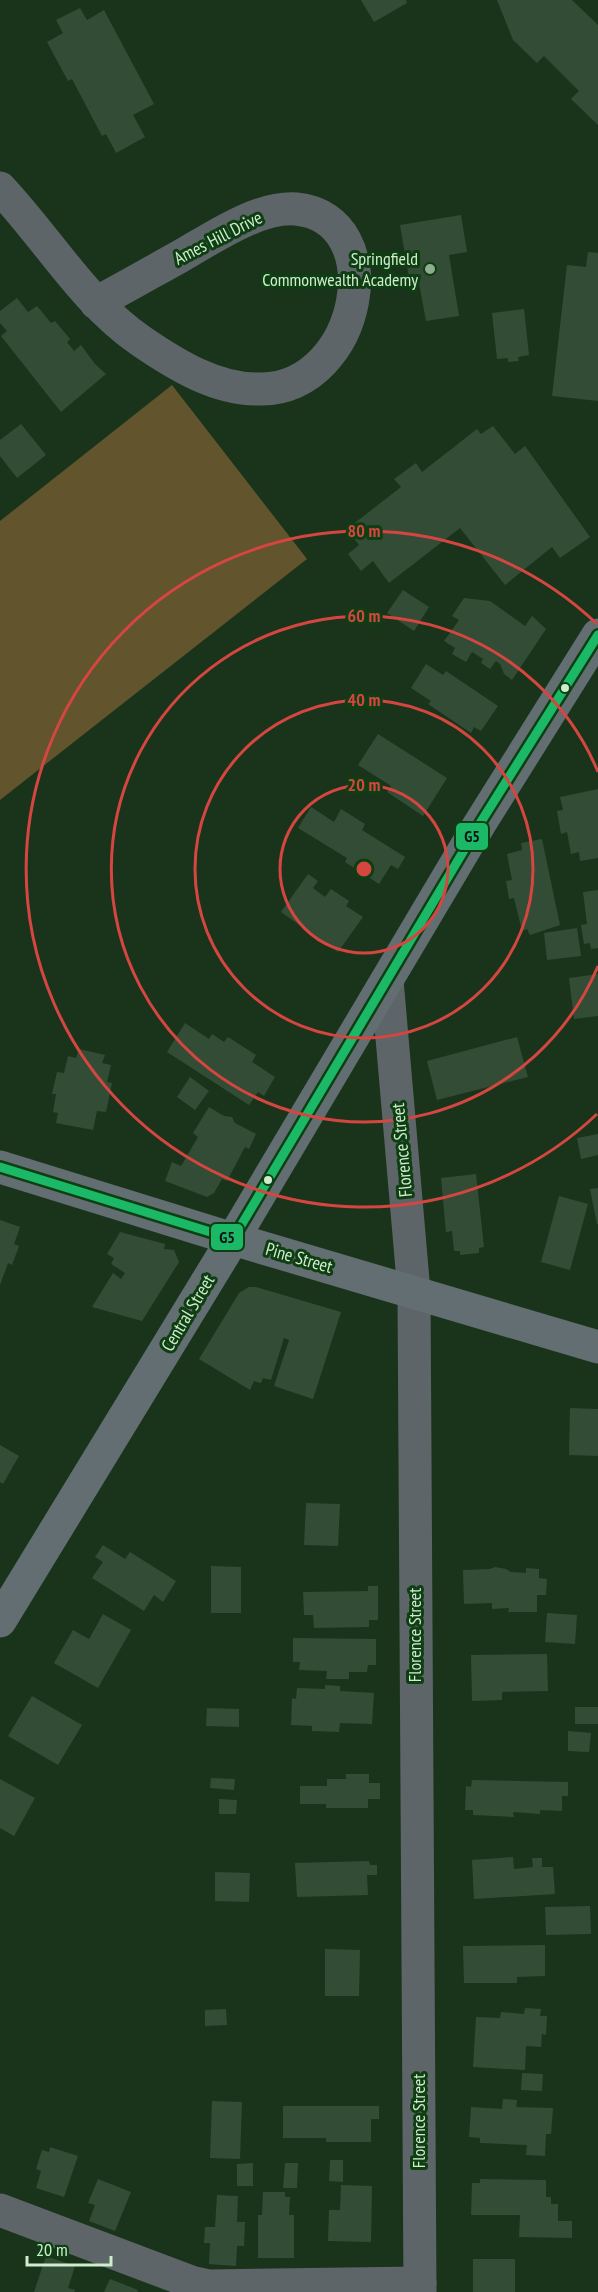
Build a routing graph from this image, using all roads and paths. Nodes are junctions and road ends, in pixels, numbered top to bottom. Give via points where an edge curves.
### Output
1 (7, 209) edge
2 (96, 303) junction
3 (598, 635) edge
4 (387, 980) junction
5 (0, 1167) edge
6 (233, 1239) junction
7 (414, 1292) junction
8 (598, 1347) edge
9 (0, 1621) edge
10 (0, 2210) edge
11 (420, 2288) edge

1 - 2 street, Ames Hill Drive
2 - 2 street, Ames Hill Drive via 142,342 197,374 232,386 264,389 297,380 333,349 352,308 354,269 347,246 334,228 310,212 288,209 238,225
3 - 4 main road, Central Street
4 - 6 main road, Central Street
4 - 7 street, Florence Street
5 - 6 main road, Pine Street
6 - 7 main road, Pine Street
6 - 9 main road, Central Street
7 - 8 main road, Pine Street
7 - 11 street, Florence Street
10 - 11 street via 209,2286

